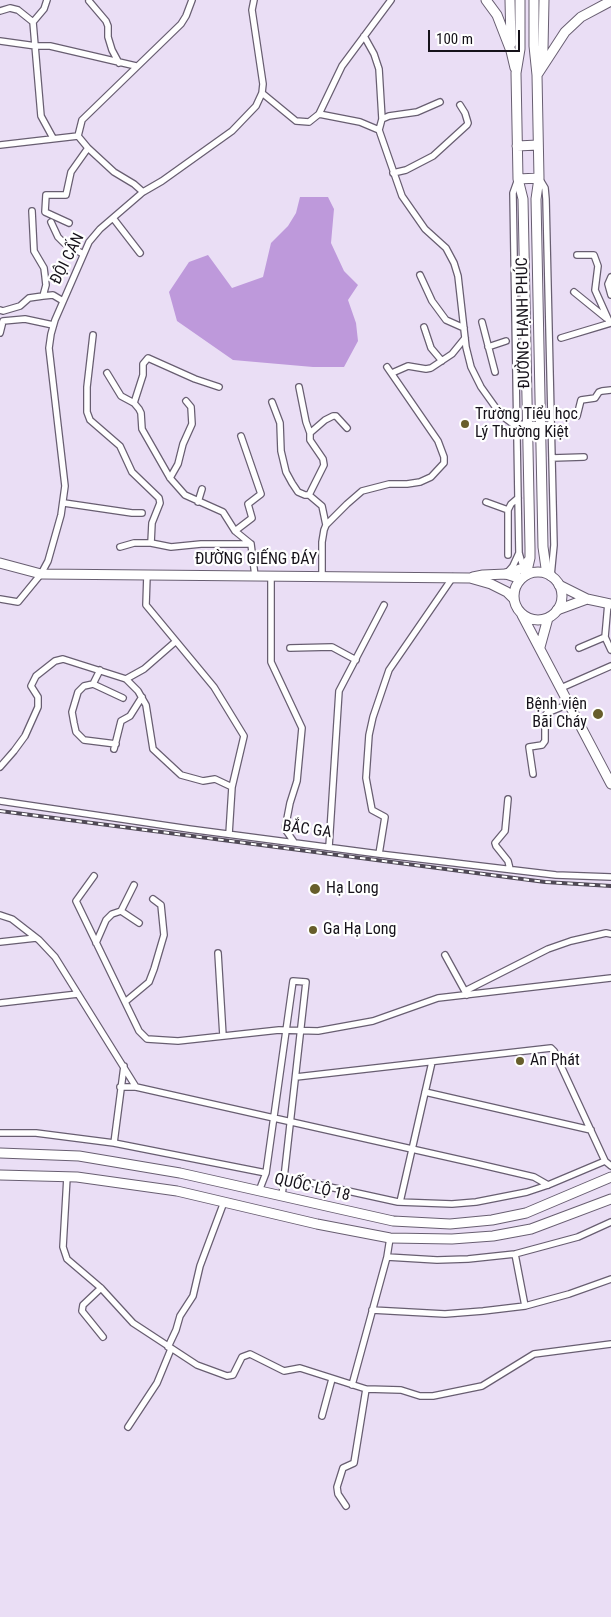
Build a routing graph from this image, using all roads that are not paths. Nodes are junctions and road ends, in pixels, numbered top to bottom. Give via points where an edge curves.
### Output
1 (47, 0) edge
2 (192, 0) edge
3 (254, 0) edge
4 (391, 0) edge
5 (486, 0) edge
6 (510, 0) edge
7 (520, 0) edge
8 (534, 0) edge
9 (544, 0) edge
10 (611, 1) edge
11 (89, 2) dead end
12 (0, 11) edge
13 (33, 22) junction
14 (364, 36) junction
15 (0, 41) edge
16 (36, 46) junction
17 (511, 52) junction
18 (119, 63) junction
19 (136, 66) junction
20 (516, 73) junction
21 (537, 75) junction
22 (262, 93) junction
23 (440, 102) dead end
24 (460, 106) dead end
25 (319, 114) junction
26 (382, 119) junction
27 (379, 130) junction
28 (78, 136) junction
29 (53, 138) junction
30 (0, 145) edge
31 (538, 145) junction
32 (517, 146) junction
33 (88, 148) junction
34 (393, 173) junction
35 (539, 178) junction
36 (518, 179) junction
37 (143, 192) junction
38 (32, 212) dead end
39 (113, 218) junction
40 (51, 222) dead end
41 (69, 223) dead end
42 (140, 253) dead end
43 (83, 254) junction
44 (577, 255) dead end
45 (420, 276) dead end
46 (611, 277) edge
47 (574, 292) dead end
48 (611, 295) edge
49 (43, 296) junction
50 (63, 301) junction
51 (0, 310) edge
52 (482, 322) dead end
53 (610, 322) edge
54 (53, 325) junction
55 (424, 327) dead end
56 (464, 328) junction
57 (0, 333) edge
58 (93, 335) dead end
59 (465, 338) junction
60 (561, 338) dead end
61 (506, 341) dead end
62 (488, 347) junction
63 (442, 361) junction
64 (387, 367) dead end
65 (495, 372) dead end
66 (107, 373) dead end
67 (392, 373) junction
68 (219, 386) dead end
69 (299, 387) dead end
70 (611, 390) edge
71 (186, 401) dead end
72 (272, 402) dead end
73 (134, 403) junction
74 (577, 416) dead end
75 (517, 424) junction
76 (551, 425) junction
77 (528, 426) junction
78 (540, 426) junction
79 (346, 428) dead end
80 (310, 433) junction
81 (241, 436) dead end
82 (584, 456) dead end
83 (552, 458) junction
84 (170, 478) junction
85 (202, 488) dead end
86 (309, 496) junction
87 (518, 498) junction
88 (198, 502) junction
89 (486, 502) dead end
90 (64, 503) junction
91 (508, 510) junction
92 (142, 513) dead end
93 (326, 525) junction
94 (235, 531) junction
95 (151, 543) junction
96 (251, 544) junction
97 (120, 547) dead end
98 (519, 553) junction
99 (508, 555) dead end
100 (0, 563) edge
101 (41, 574) junction
102 (506, 574) junction
103 (523, 574) junction
104 (147, 575) junction
105 (255, 576) junction
106 (271, 576) junction
107 (322, 576) junction
108 (551, 576) junction
109 (453, 577) junction
110 (470, 578) junction
111 (560, 586) junction
112 (514, 598) junction
113 (0, 599) edge
114 (587, 599) junction
115 (610, 603) edge
116 (384, 605) dead end
117 (558, 610) junction
118 (522, 615) junction
119 (548, 618) junction
120 (605, 637) junction
121 (175, 642) junction
122 (540, 647) junction
123 (290, 648) dead end
124 (579, 648) dead end
125 (611, 650) edge
126 (356, 660) junction
127 (611, 666) edge
128 (100, 670) junction
129 (126, 679) junction
130 (93, 684) junction
131 (561, 688) junction
132 (142, 697) junction
133 (123, 698) dead end
134 (569, 704) junction
135 (0, 767) edge
136 (533, 774) dead end
137 (611, 784) edge
138 (232, 787) junction
139 (508, 799) dead end
140 (0, 801) edge
141 (229, 834) junction
142 (294, 842) junction
143 (329, 847) junction
144 (379, 854) junction
145 (510, 869) junction
146 (94, 876) dead end
147 (611, 877) edge
148 (134, 885) dead end
149 (153, 898) dead end
150 (120, 911) junction
151 (0, 915) edge
152 (139, 923) dead end
153 (611, 934) edge
154 (36, 938) junction
155 (0, 942) edge
156 (96, 943) junction
157 (218, 953) dead end
158 (444, 955) dead end
159 (611, 978) edge
160 (466, 993) junction
161 (78, 994) junction
162 (125, 1002) junction
163 (0, 1003) edge
164 (286, 1030) junction
165 (301, 1030) junction
166 (223, 1036) junction
167 (432, 1062) junction
168 (124, 1066) junction
169 (296, 1077) junction
170 (120, 1087) junction
171 (136, 1088) junction
172 (425, 1092) junction
173 (274, 1119) junction
174 (290, 1123) junction
175 (591, 1130) junction
176 (0, 1134) edge
177 (114, 1143) junction
178 (412, 1149) junction
179 (0, 1153) edge
180 (606, 1161) junction
181 (611, 1166) edge
182 (266, 1172) junction
183 (0, 1175) edge
184 (67, 1177) junction
185 (284, 1177) junction
186 (611, 1177) edge
187 (548, 1185) junction
188 (259, 1192) junction
189 (282, 1196) junction
190 (611, 1199) edge
191 (224, 1202) junction
192 (400, 1202) junction
193 (255, 1209) junction
194 (611, 1222) edge
195 (390, 1238) junction
196 (514, 1254) junction
197 (387, 1257) junction
198 (611, 1279) edge
199 (101, 1288) junction
200 (525, 1306) junction
201 (372, 1310) junction
202 (103, 1337) dead end
203 (611, 1344) edge
204 (169, 1348) junction
205 (332, 1379) junction
206 (352, 1386) junction
207 (366, 1389) junction
208 (322, 1416) dead end
209 (128, 1427) dead end
210 (346, 1506) dead end

1 - 13 street
2 - 19 street via 181,24
3 - 22 street via 252,10 262,72
4 - 14 street
5 - 17 main road via 497,15
6 - 17 main road
7 - 20 main road, ĐƯỜNG HẠNH PHÚC via 520,49
8 - 21 main road, ĐƯỜNG HẠNH PHÚC
9 - 21 main road via 543,49
10 - 21 main road via 581,17 565,32
11 - 18 street via 106,21 112,50
12 - 13 street via 18,10
13 - 16 street
14 - 25 street via 342,66
14 - 26 street via 379,69
15 - 16 street
16 - 18 street via 50,46
16 - 29 street via 41,116
17 - 20 main road
18 - 19 street
19 - 28 street via 82,120
20 - 32 main road, ĐƯỜNG HẠNH PHÚC
21 - 31 main road, ĐƯỜNG HẠNH PHÚC
22 - 25 street via 296,121 309,122
22 - 37 street, ĐỘI CẤN via 256,106 232,131
23 - 26 street via 417,112
24 - 34 street via 465,113 466,125 433,156
25 - 27 street via 360,122
26 - 27 street
27 - 34 street
28 - 29 street
28 - 33 street
29 - 30 street
31 - 32 main road
31 - 35 main road, ĐƯỜNG HẠNH PHÚC
32 - 36 main road, ĐƯỜNG HẠNH PHÚC
33 - 37 street
33 - 41 street via 72,172 66,195 46,195 45,212
34 - 56 street via 402,196 425,228 446,248 454,263
35 - 36 main road
35 - 76 street, ĐƯỜNG HẠNH PHÚC via 545,188 546,199
35 - 78 main road, ĐƯỜNG HẠNH PHÚC via 536,199
36 - 75 street, ĐƯỜNG HẠNH PHÚC via 513,193
36 - 77 main road, ĐƯỜNG HẠNH PHÚC via 523,199
37 - 39 street, ĐỘI CẤN
38 - 49 street via 34,251 44,268 46,285
39 - 42 street
39 - 43 street, ĐỘI CẤN via 89,242
40 - 43 street via 58,237
43 - 50 street, ĐỘI CẤN
44 - 53 street via 594,255 598,266 595,290
45 - 56 street via 446,320
46 - 48 street via 608,284
47 - 53 street
49 - 50 street via 53,295
49 - 51 street
50 - 54 street, ĐỘI CẤN
52 - 62 street
53 - 60 street
54 - 57 street via 25,319 3,321
54 - 90 street, ĐỘI CẤN via 49,348 65,486
55 - 63 street via 431,348
56 - 59 street
58 - 95 street via 87,412 90,420 120,446 132,472 159,498 152,523
59 - 63 street
59 - 75 street via 471,367 481,387 506,420
61 - 62 street
62 - 65 street
63 - 67 street via 431,368 408,366
64 - 67 street
66 - 73 street via 121,396
67 - 93 street via 438,441 444,463 431,477 420,482 389,484 362,491
68 - 73 street via 148,358 143,364
69 - 80 street
70 - 74 street via 602,391 596,398 581,400
71 - 84 street via 193,416 192,424
72 - 86 street via 280,423 286,472 298,492
73 - 84 street via 141,413 142,429
75 - 77 street
75 - 87 street, ĐƯỜNG HẠNH PHÚC
76 - 78 street
76 - 83 street, ĐƯỜNG HẠNH PHÚC
77 - 78 street
77 - 103 main road, ĐƯỜNG HẠNH PHÚC via 530,558
78 - 108 main road, ĐƯỜNG HẠNH PHÚC via 543,547 546,568
79 - 80 street via 333,416
80 - 86 street via 310,440 324,464
81 - 94 street via 261,494 248,503 252,518
82 - 83 street
83 - 108 street, ĐƯỜNG HẠNH PHÚC via 554,545
84 - 88 street via 185,496
85 - 88 street
86 - 93 street via 322,506
87 - 91 street
87 - 98 street, ĐƯỜNG HẠNH PHÚC
88 - 94 street via 222,512
89 - 91 street
90 - 92 street
90 - 101 street, ĐỘI CẤN via 48,561
91 - 99 street
93 - 107 street via 322,542
94 - 96 street
95 - 96 street via 171,547
95 - 97 street
96 - 105 street
98 - 102 street
98 - 103 street, ĐƯỜNG HẠNH PHÚC
100 - 101 main road, ĐƯỜNG GIẾNG ĐÁY
101 - 104 main road, ĐƯỜNG GIẾNG ĐÁY
101 - 113 street, ĐỘI CẤN via 18,602
102 - 103 main road, ĐƯỜNG GIẾNG ĐÁY
102 - 110 main road, ĐƯỜNG GIẾNG ĐÁY
103 - 108 main road via 538,572
103 - 112 main road
104 - 105 main road, ĐƯỜNG GIẾNG ĐÁY
104 - 121 street via 146,605
105 - 106 main road, ĐƯỜNG GIẾNG ĐÁY
106 - 107 main road, ĐƯỜNG GIẾNG ĐÁY
106 - 142 street via 271,662 302,728 297,781 285,829
107 - 109 main road, ĐƯỜNG GIẾNG ĐÁY
108 - 111 main road
109 - 110 main road, ĐƯỜNG GIẾNG ĐÁY
109 - 144 street via 389,670 373,717 366,778 372,810 385,817
110 - 112 main road, ĐƯỜNG GIẾNG ĐÁY via 491,584
111 - 114 main road
111 - 117 main road via 562,598
112 - 118 main road
114 - 115 main road
114 - 117 main road
115 - 120 street
116 - 126 street
117 - 119 main road
118 - 119 main road via 534,620
118 - 122 main road
119 - 122 main road
120 - 124 street
120 - 125 street
121 - 129 street via 144,669
121 - 138 street via 214,687 244,736
122 - 131 main road
123 - 126 street via 332,647
126 - 143 street via 339,691
127 - 131 street
128 - 129 street
128 - 130 street
128 - 135 street via 63,659 55,661 36,676 32,686 38,697 38,707 25,736
129 - 132 street
130 - 132 street via 78,692 72,712 76,732 84,740 115,746 118,726 130,716
130 - 133 street
131 - 134 main road
132 - 138 street via 153,750 181,775 203,781 215,779
134 - 136 street via 547,713 545,741 542,745 529,747
134 - 137 main road
138 - 141 street
139 - 145 street via 505,831 495,843
140 - 141 street, BẮC GA
141 - 142 street, BẮC GA
142 - 143 street, BẮC GA
143 - 144 street, BẮC GA
144 - 145 street, BẮC GA
145 - 147 street, BẮC GA
146 - 156 street via 76,901
148 - 150 street
149 - 162 street via 161,905 164,935 149,982
150 - 152 street
150 - 156 street via 106,920
151 - 154 street
153 - 160 street via 555,946
154 - 155 street
154 - 161 street via 55,957
156 - 162 street
157 - 166 street
158 - 160 street
159 - 160 street
160 - 165 street via 438,998 373,1021 318,1031
161 - 163 street
161 - 168 street
162 - 166 street via 139,1031 147,1039 178,1041
164 - 165 street
164 - 165 street via 292,982 306,982
164 - 166 street
164 - 173 street
165 - 169 street
167 - 169 street
167 - 172 street
167 - 175 street via 551,1048
168 - 170 street
168 - 171 street
169 - 174 street
170 - 171 street
170 - 177 street
171 - 173 street
172 - 175 street
172 - 178 street
173 - 174 street
173 - 182 street
174 - 178 street
174 - 185 street
175 - 180 street
176 - 177 street via 36,1133
177 - 182 street
178 - 187 street via 534,1177
178 - 192 street
179 - 188 main road, QUỐC LỘ 18 via 79,1156 180,1173
180 - 181 street
180 - 187 street
182 - 188 street
183 - 184 main road, QUỐC LỘ 18
184 - 191 main road, QUỐC LỘ 18 via 177,1191
184 - 199 street via 63,1252
185 - 189 street
185 - 192 street
186 - 189 main road, QUỐC LỘ 18 via 526,1213 450,1224 393,1221
187 - 192 street via 476,1202
188 - 189 main road, QUỐC LỘ 18
188 - 193 main road
190 - 195 main road, QUỐC LỘ 18 via 531,1229 493,1236
191 - 193 main road, QUỐC LỘ 18
191 - 204 street via 200,1266 193,1296 180,1316
193 - 195 main road, QUỐC LỘ 18
194 - 196 street via 578,1236
195 - 197 street
196 - 197 street via 444,1260
196 - 200 street
197 - 201 street
198 - 200 street
199 - 202 street via 82,1310
199 - 204 street via 132,1323
200 - 201 street via 445,1314
201 - 206 street
203 - 207 street via 534,1354 482,1386 433,1396 401,1390
204 - 205 street via 197,1365 227,1376 233,1374 242,1357 250,1354 284,1371 300,1368
204 - 209 street via 153,1391
205 - 206 street
205 - 208 street
206 - 207 street
207 - 210 street via 354,1463 343,1468 337,1487

